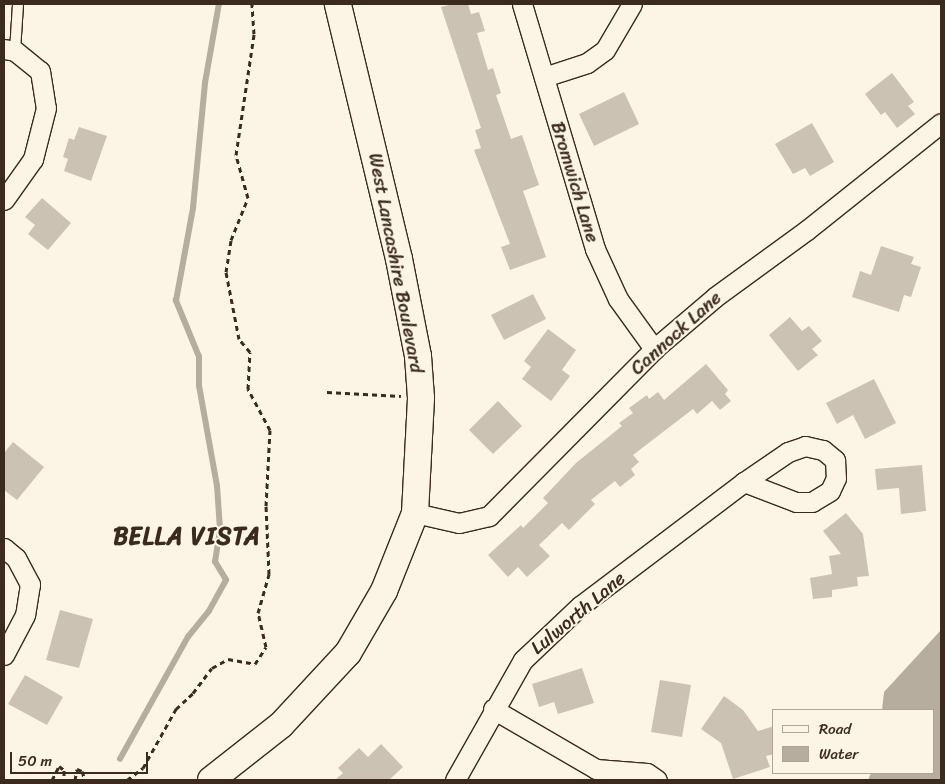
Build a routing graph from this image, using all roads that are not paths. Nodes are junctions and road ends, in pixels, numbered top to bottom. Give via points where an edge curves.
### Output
1 (18, 4) edge
2 (338, 4) edge
3 (522, 4) edge
4 (632, 4) edge
5 (9, 50) edge
6 (544, 77) junction
7 (941, 123) edge
8 (4, 200) edge
9 (654, 349) junction
10 (744, 482) dead end
11 (415, 513) junction
12 (4, 548) edge
13 (4, 656) edge
14 (493, 709) junction
15 (599, 775) edge
16 (211, 780) edge
17 (455, 780) edge
18 (657, 780) edge

1 - 5 lane
2 - 11 main road, West Lancashire Boulevard via 399,259 418,356 421,398
3 - 6 street, Bromwich Lane
4 - 6 street via 606,50 588,63
5 - 8 street via 40,71 46,108 33,159
6 - 9 street, Bromwich Lane via 595,249 618,299
7 - 9 street, Cannock Lane via 807,230 715,296
9 - 11 street, Cannock Lane via 490,516 459,523
10 - 14 street, Lulworth Lane via 580,606 523,660
11 - 16 main road, West Lancashire Boulevard via 384,591 348,653 282,724
12 - 13 street via 16,558 30,584 24,615
14 - 15 street
14 - 17 street, Lulworth Lane
15 - 18 street via 647,772

